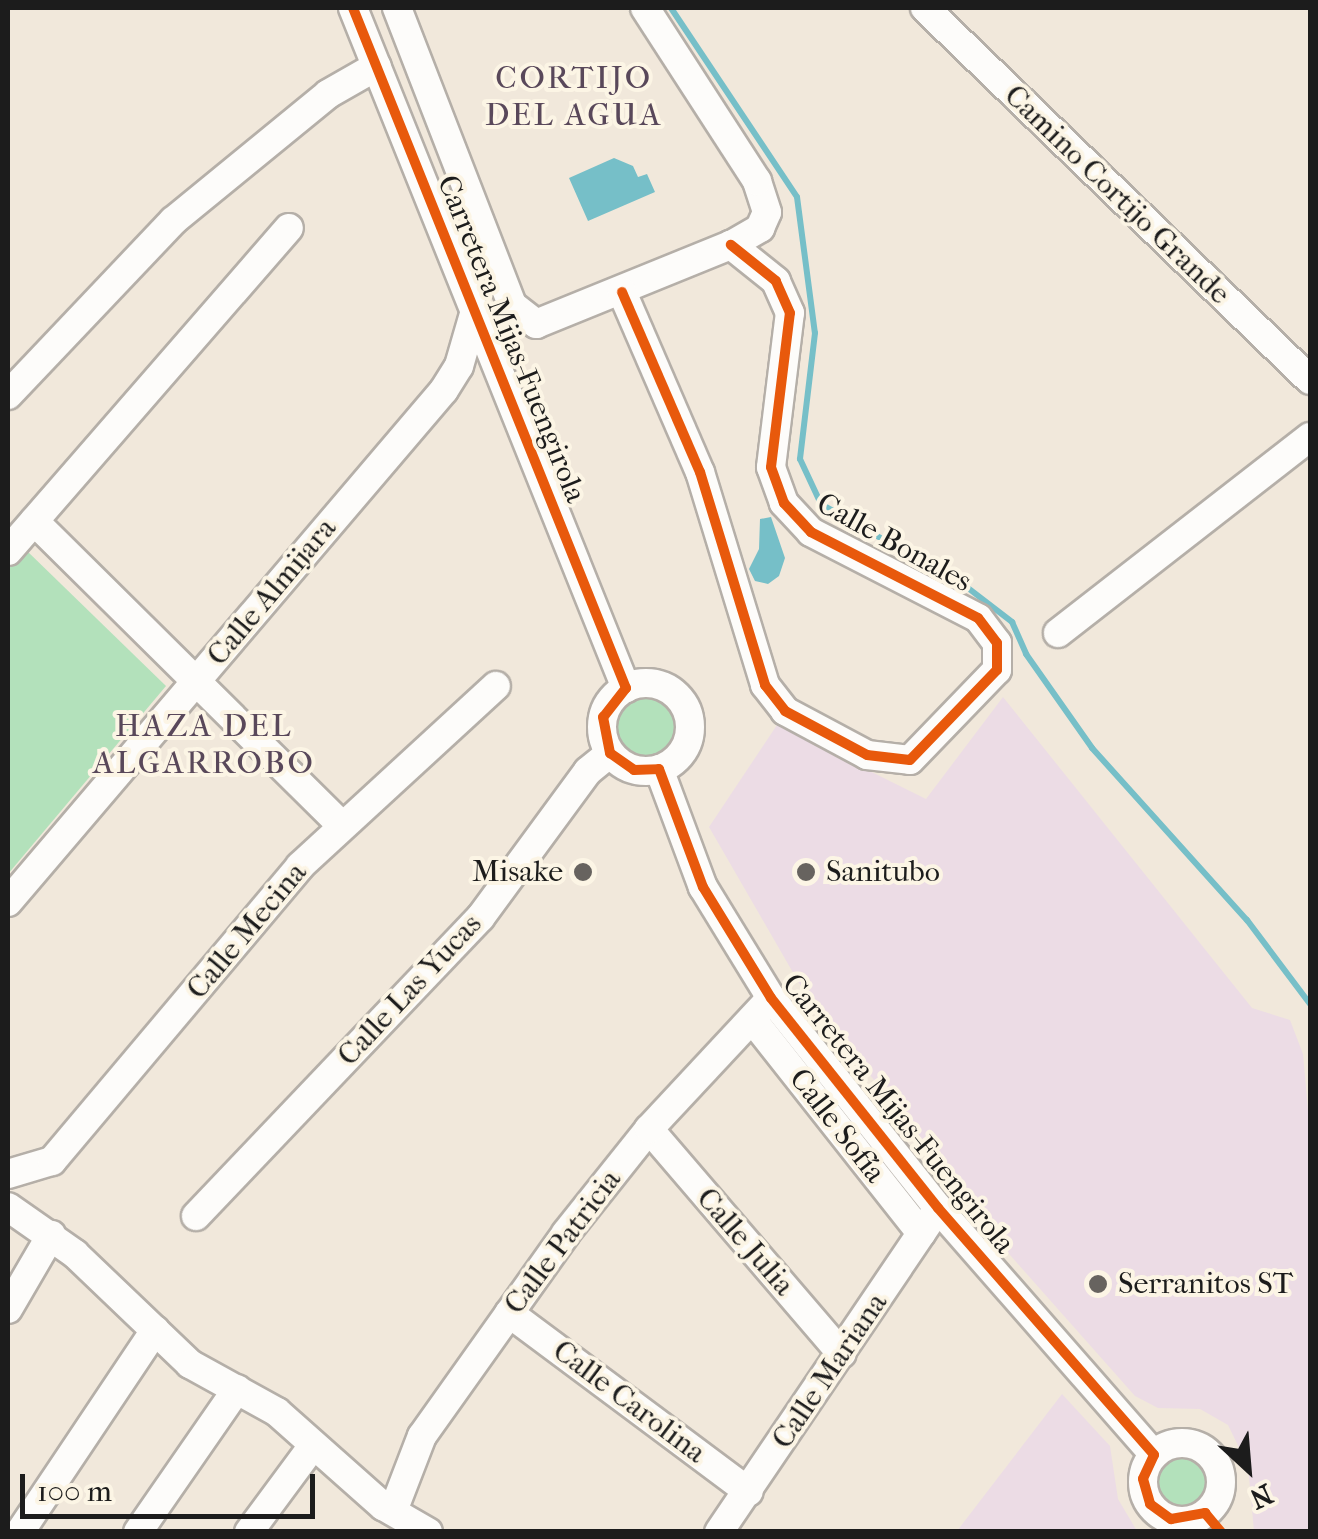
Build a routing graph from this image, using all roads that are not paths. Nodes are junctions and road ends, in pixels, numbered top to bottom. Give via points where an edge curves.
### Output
1 (388, 8) edge
2 (396, 8) edge
3 (645, 8) edge
4 (925, 8) edge
5 (358, 18) edge
6 (376, 66) junction
7 (289, 228) dead end
8 (731, 245) junction
9 (622, 292) junction
10 (474, 314) junction
11 (1310, 380) edge
12 (444, 390) junction
13 (8, 395) edge
14 (507, 400) junction
15 (1310, 437) edge
16 (34, 521) junction
17 (8, 552) edge
18 (1058, 632) dead end
19 (196, 682) junction
20 (496, 686) dead end
21 (626, 688) junction
22 (610, 753) junction
23 (659, 769) junction
24 (342, 826) junction
25 (8, 902) edge
26 (762, 1009) junction
27 (649, 1130) junction
28 (8, 1174) edge
29 (8, 1207) edge
30 (938, 1208) junction
31 (196, 1216) dead end
32 (921, 1233) junction
33 (51, 1235) junction
34 (8, 1309) edge
35 (510, 1313) junction
36 (155, 1330) junction
37 (842, 1354) junction
38 (237, 1389) junction
39 (312, 1447) junction
40 (1154, 1455) junction
41 (749, 1492) junction
42 (397, 1520) edge
43 (1213, 1522) edge
44 (20, 1532) edge
45 (138, 1532) edge
46 (249, 1532) edge
47 (428, 1532) edge
48 (720, 1532) edge

1 - 5 street
2 - 9 street via 512,305 528,320 550,323
3 - 8 street via 765,198 760,228
4 - 11 street, Camino Cortijo Grande
5 - 6 street, Carretera Mijas-Fuengirola
6 - 10 street, Carretera Mijas-Fuengirola
6 - 13 street via 328,94 173,221
7 - 16 street
8 - 9 street
8 - 9 street, Calle Bonales via 776,281 790,312 770,468 784,503 811,532 978,618 997,643 997,670 910,760 867,755 785,711 765,685 700,472
10 - 12 street, Calle Almijara via 459,366
10 - 14 street, Carretera Mijas-Fuengirola
12 - 14 street via 483,386
12 - 19 street, Calle Almijara
14 - 21 street, Carretera Mijas-Fuengirola
15 - 18 street
16 - 17 street
16 - 19 street
19 - 24 street
19 - 25 street, Calle Almijara
20 - 24 street, Calle Mecina
21 - 22 street via 603,717
21 - 23 street via 662,686 687,710 686,746
22 - 23 street via 634,770
22 - 31 street, Calle Las Yucas via 588,771 480,918
23 - 26 street, Carretera Mijas-Fuengirola via 702,887
24 - 28 street, Calle Mecina via 300,866 52,1161
26 - 27 street, Calle Patricia
26 - 30 street, Carretera Mijas-Fuengirola
26 - 32 street, Calle Sofía
27 - 35 street, Calle Patricia
27 - 37 street, Calle Julia
29 - 33 street
30 - 32 street, Calle Mariana
30 - 40 street, Carretera Mijas-Fuengirola
32 - 37 street, Calle Mariana
33 - 34 street
33 - 36 street
35 - 41 street, Calle Carolina
35 - 42 street, Calle Patricia via 422,1436
36 - 38 street via 190,1364
36 - 44 street
37 - 41 street, Calle Mariana
38 - 39 street via 277,1412
38 - 45 street
39 - 42 street
39 - 46 street
40 - 43 street via 1143,1479 1155,1511 1180,1521
40 - 43 street via 1183,1443 1212,1456 1221,1486
41 - 48 street, Calle Mariana
42 - 47 street

